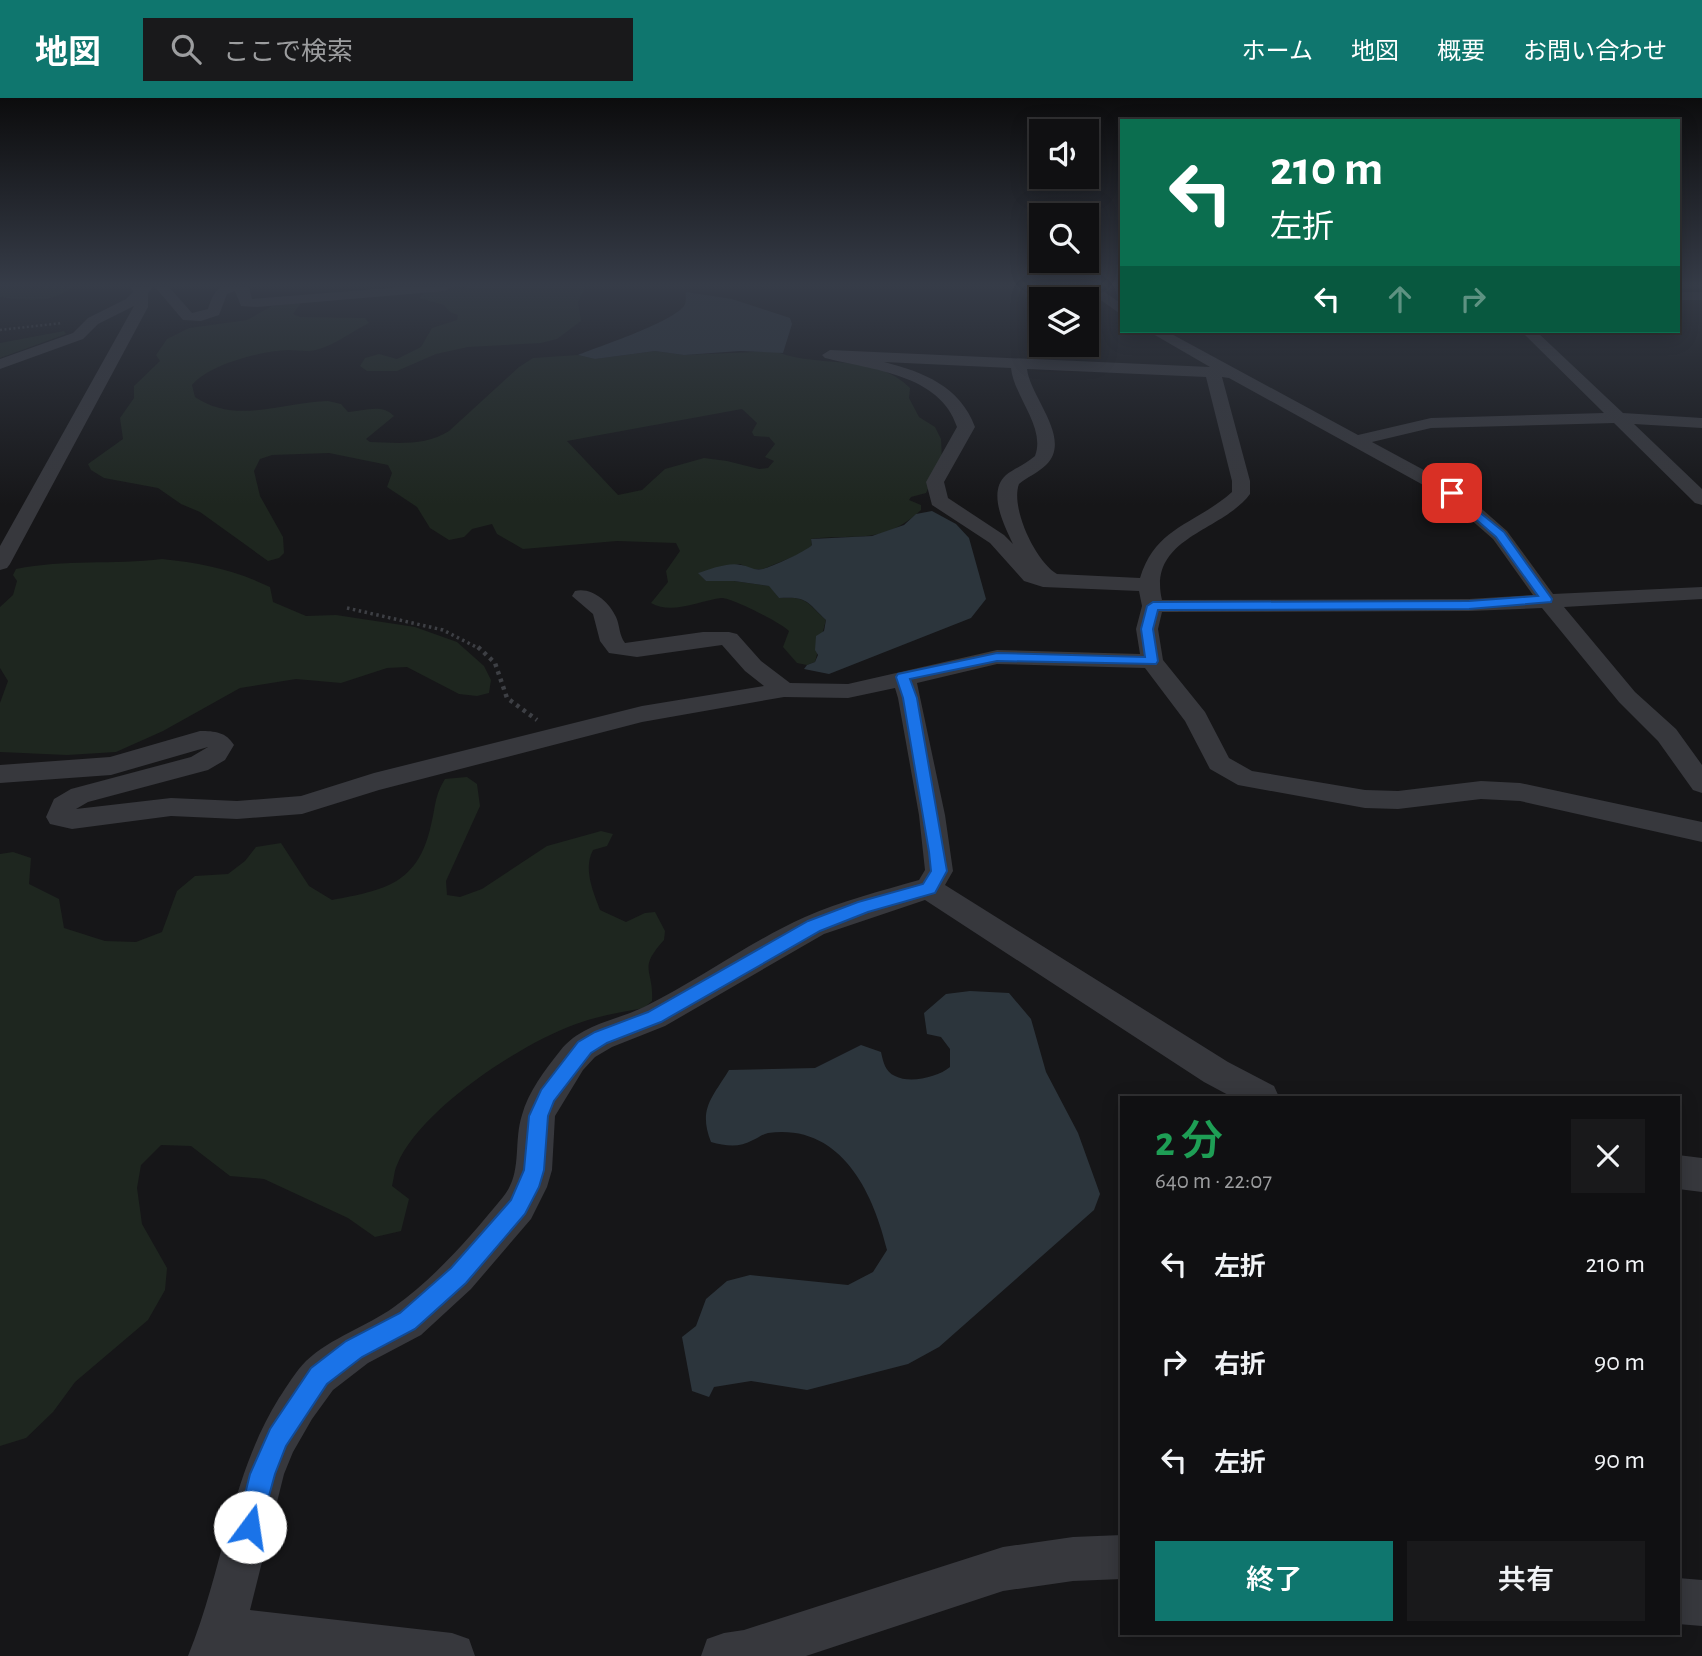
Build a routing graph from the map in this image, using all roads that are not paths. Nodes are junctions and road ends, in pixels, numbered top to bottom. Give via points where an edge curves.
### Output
1 (113, 360) edge
2 (850, 360) edge
3 (941, 360) edge
4 (1199, 360) edge
5 (1557, 360) edge
6 (1018, 363) junction
7 (1221, 374) junction
8 (1616, 418) junction
9 (1702, 423) edge
10 (1354, 441) junction
11 (1702, 499) edge
12 (0, 564) edge
13 (1049, 578) junction
14 (1702, 593) edge
15 (583, 596) dead end
16 (1151, 596) junction
17 (1546, 599) junction
18 (1152, 661) junction
19 (903, 677) junction
20 (784, 690) junction
21 (0, 774) edge
22 (1702, 784) edge
23 (1702, 832) edge
24 (929, 888) junction
25 (1260, 1096) edge
26 (1680, 1172) edge
27 (1702, 1175) edge
28 (1120, 1558) edge
29 (1680, 1601) edge
30 (1702, 1603) edge
31 (216, 1643) edge
32 (452, 1656) edge
33 (724, 1656) edge

1 - 12 street
2 - 13 street via 902,372 935,388 958,408 965,427 935,482 939,501 997,539 1031,577 1043,582
3 - 6 street
4 - 7 street
5 - 8 street
6 - 7 street
6 - 13 street via 1046,451 1010,482 1008,497 1022,545
7 - 10 street
7 - 16 street via 1241,494 1172,540 1156,558
8 - 9 street
8 - 10 street via 1431,424
8 - 11 street
10 - 17 street via 1452,493 1473,510 1500,535
13 - 16 street
14 - 17 street
15 - 20 street via 602,610 616,648 721,636 734,642 753,666
16 - 17 street via 1469,605
16 - 18 street via 1147,629
17 - 22 street via 1627,696 1667,735
18 - 19 street via 997,657
18 - 23 street via 1196,718 1219,763 1247,779 1365,799 1398,800 1481,790 1520,792
19 - 20 street via 848,691
19 - 24 street via 939,871
20 - 21 street via 556,734 278,808 194,806 59,817 67,801 80,795 199,764 222,745 214,739 200,739 111,766
24 - 25 street
24 - 31 street via 814,926 654,1017 584,1047 547,1096 538,1116 534,1170 518,1207 458,1276 407,1321 354,1349 319,1376 278,1437 262,1474
26 - 27 street
28 - 33 street via 1003,1569
29 - 30 street
31 - 32 street

